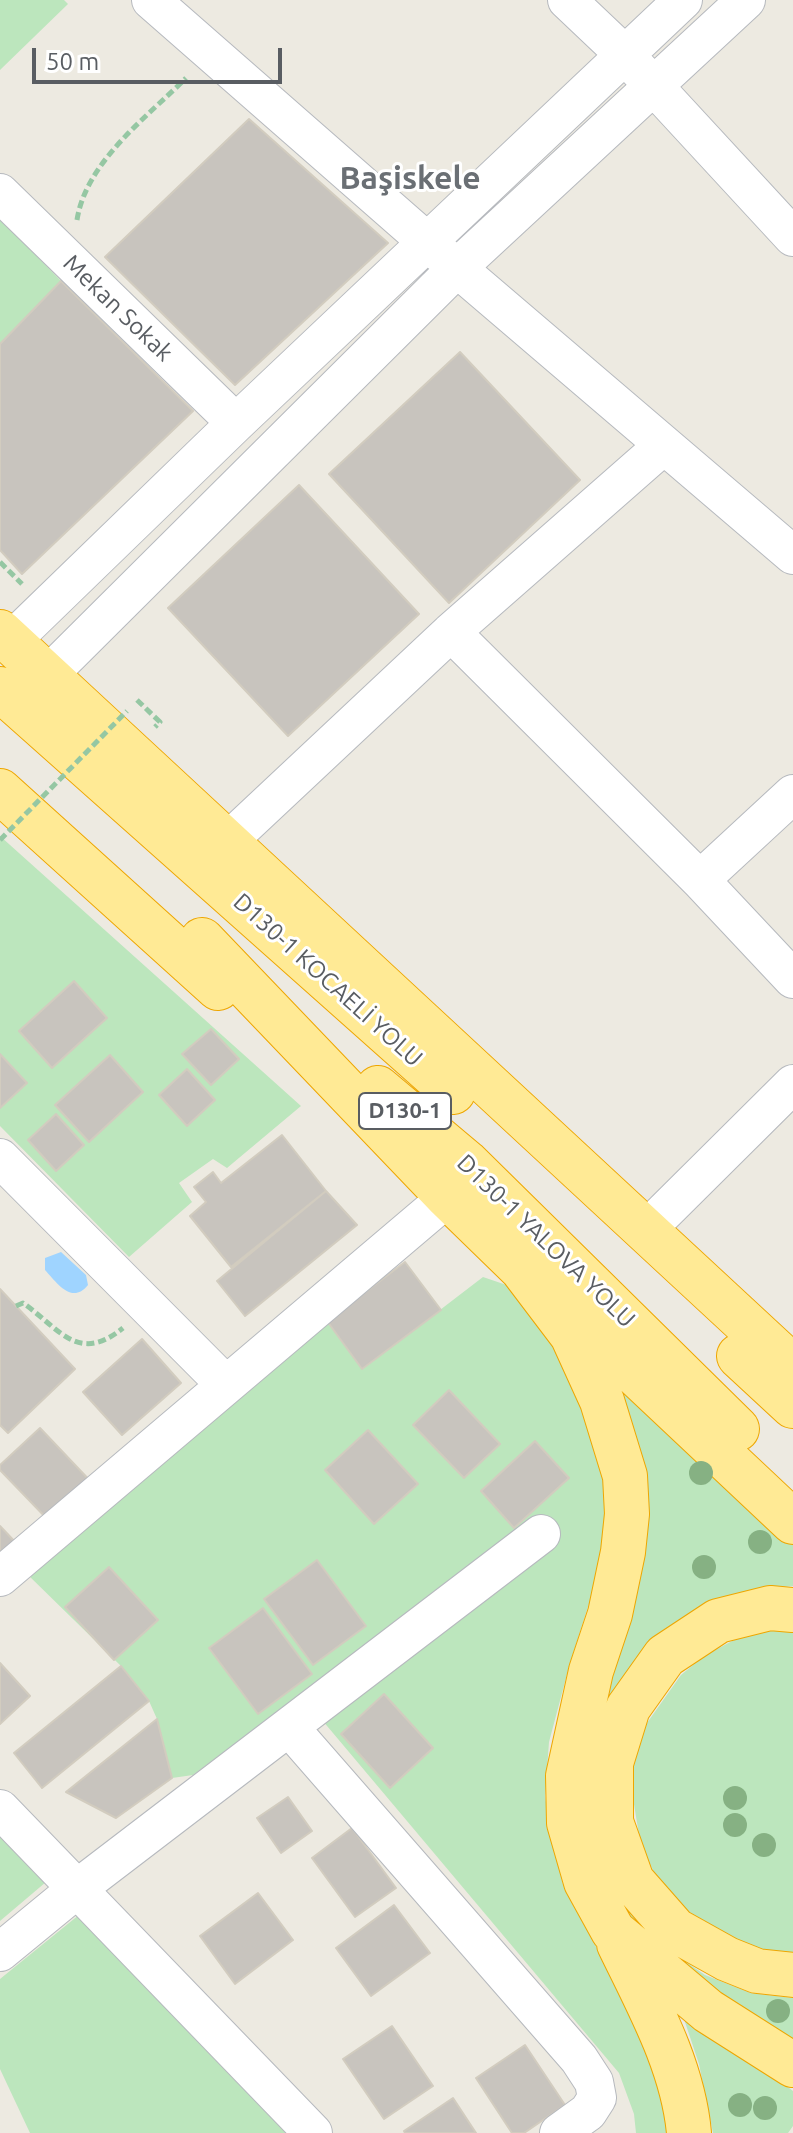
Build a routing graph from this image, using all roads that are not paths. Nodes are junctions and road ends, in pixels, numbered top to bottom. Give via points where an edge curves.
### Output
1 (151, 0) edge
2 (567, 0) edge
3 (683, 0) edge
4 (746, 0) edge
5 (625, 55) junction
6 (654, 86) junction
7 (0, 193) edge
8 (793, 237) edge
9 (430, 242) junction
10 (457, 268) junction
11 (236, 423) junction
12 (664, 445) junction
13 (793, 555) edge
14 (451, 632) junction
15 (5, 636) edge
16 (47, 676) junction
17 (0, 689) edge
18 (0, 784) edge
19 (793, 794) edge
20 (227, 842) junction
21 (700, 880) junction
22 (202, 940) junction
23 (793, 979) edge
24 (793, 1084) edge
25 (483, 1118) junction
26 (0, 1158) edge
27 (448, 1197) junction
28 (646, 1230) junction
29 (793, 1368) edge
30 (226, 1385) junction
31 (793, 1406) edge
32 (793, 1483) edge
33 (793, 1522) edge
34 (541, 1534) dead end
35 (0, 1577) edge
36 (793, 1610) edge
37 (289, 1727) junction
38 (0, 1809) edge
39 (78, 1888) junction
40 (613, 1931) junction
41 (0, 1952) edge
42 (793, 1975) edge
43 (793, 2065) edge
44 (313, 2133) edge
45 (559, 2133) edge
46 (689, 2133) edge

1 - 9 street
2 - 5 street
3 - 5 street
4 - 6 street
5 - 6 street
5 - 9 street
6 - 8 street
6 - 10 street
7 - 11 street, Mekan Sokak
9 - 10 street
9 - 11 street
10 - 12 street
10 - 16 street
11 - 15 street
12 - 13 street
12 - 14 street
14 - 20 street
14 - 21 street
15 - 16 highway
16 - 20 highway
17 - 25 highway, D130-1 KOCAELİ YOLU / D130-1
18 - 22 highway, D130-1 YALOVA YOLU / D130-1
18 - 27 highway
19 - 21 street
20 - 28 highway
21 - 23 street
22 - 27 highway
22 - 32 highway, D130-1 YALOVA YOLU / D130-1 via 466,1162
24 - 28 street
25 - 29 highway
25 - 31 highway, D130-1 KOCAELİ YOLU / D130-1
26 - 30 street
27 - 30 street
27 - 33 highway
27 - 40 highway via 522,1269 572,1335 602,1401 625,1476 623,1552 568,1776 569,1823 586,1882
28 - 29 highway
30 - 35 street
34 - 37 street
36 - 42 highway via 770,1608 718,1621 665,1656 628,1708 611,1763 611,1822 632,1881 675,1930 757,1971
37 - 39 street
37 - 45 street via 594,2082 597,2098 588,2112
38 - 39 street
39 - 41 street
39 - 44 street
40 - 43 highway via 708,2011
40 - 46 highway via 666,2043

